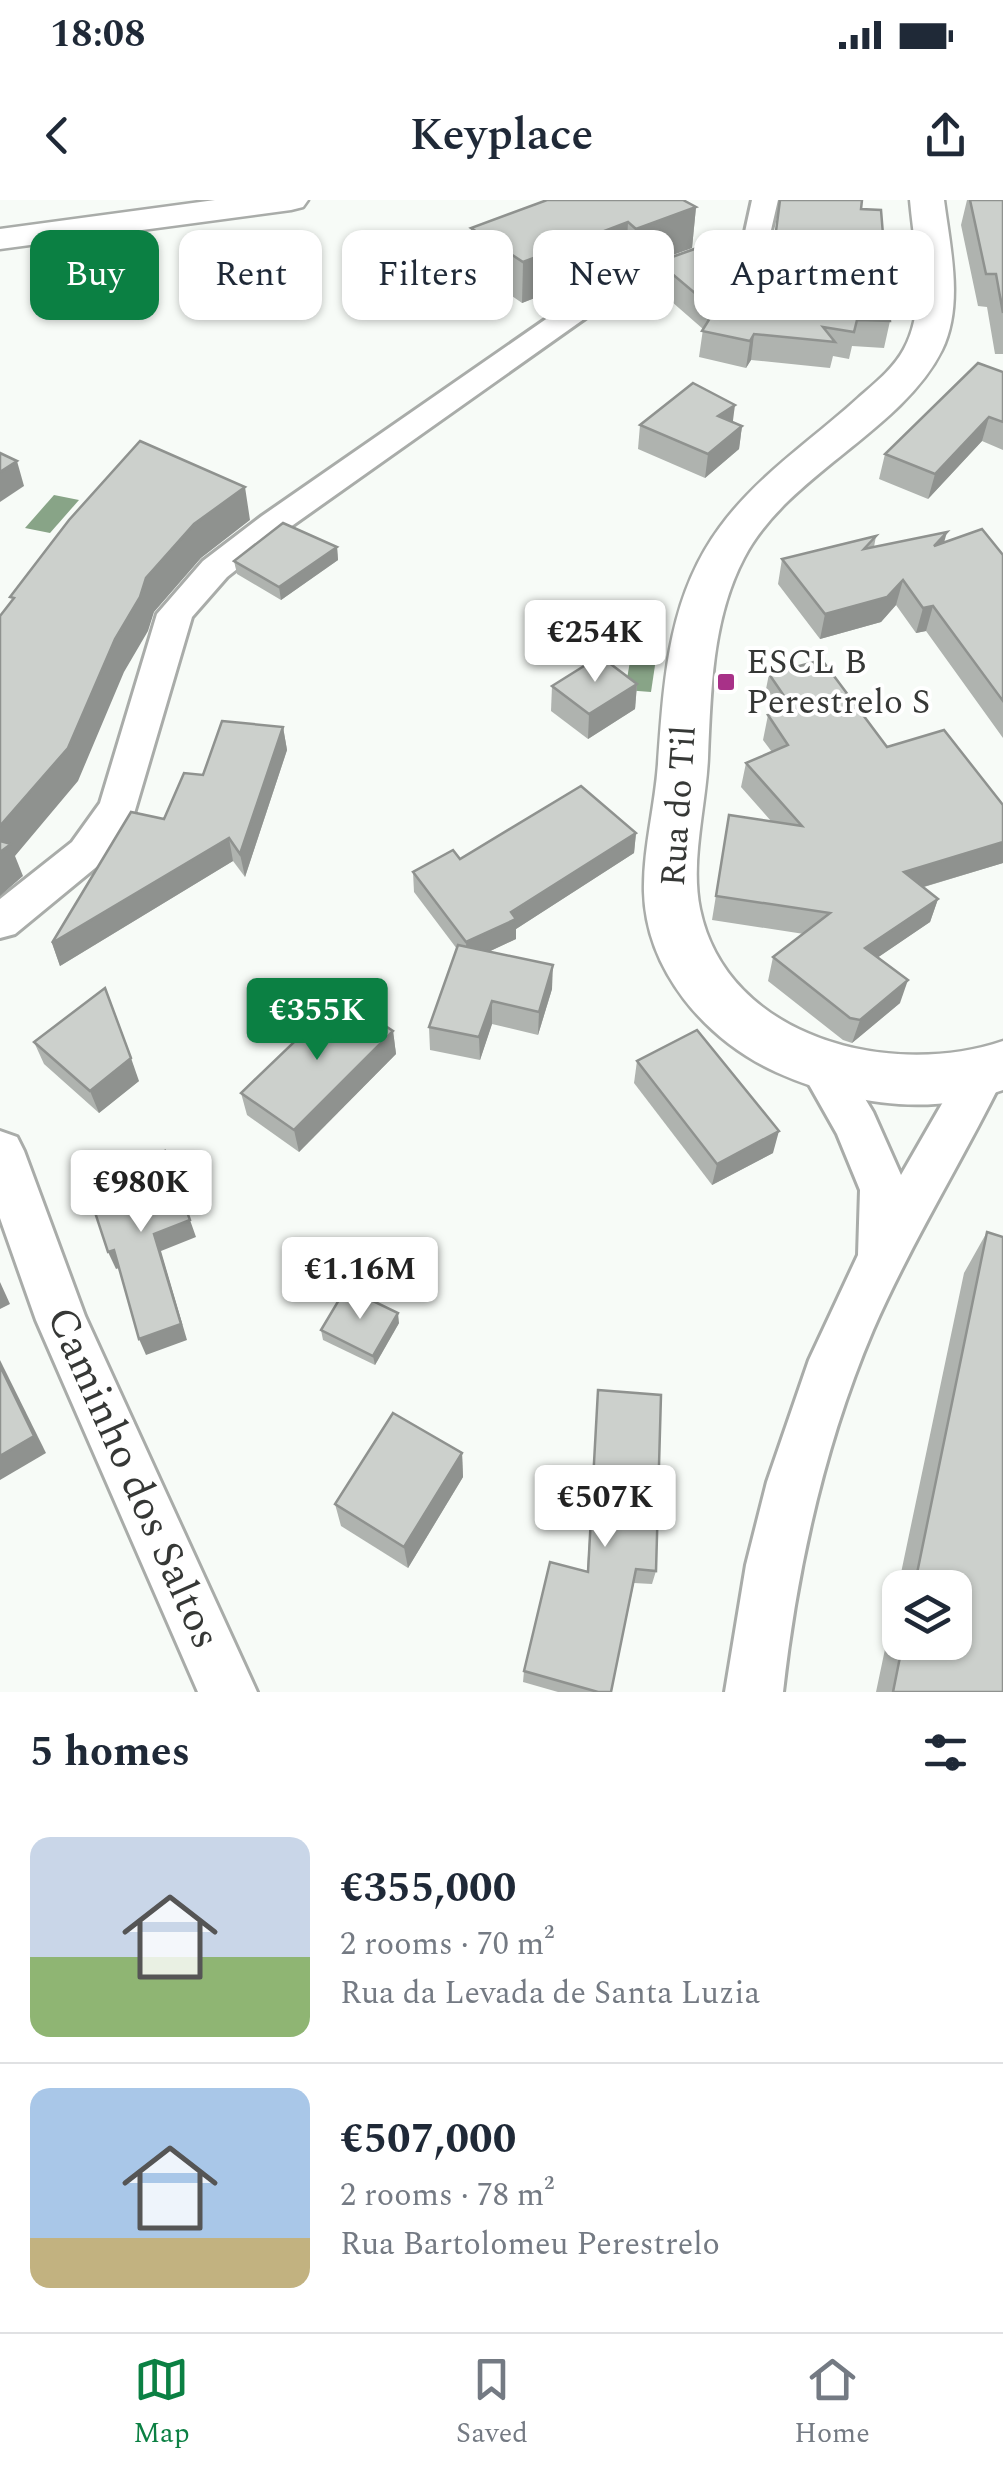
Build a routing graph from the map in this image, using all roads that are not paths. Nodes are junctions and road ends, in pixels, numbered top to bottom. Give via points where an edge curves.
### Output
1 (291, 200) edge
2 (766, 200) edge
3 (928, 200) edge
4 (0, 239) edge
5 (0, 922) edge
6 (820, 1065) junction
7 (992, 1070) edge
8 (0, 1151) edge
9 (881, 1261) junction
10 (221, 1677) edge
11 (754, 1692) edge

1 - 4 main road
2 - 5 street via 758,236 598,296 216,569 175,614 119,807 86,853
3 - 6 main road, Rua do Til via 934,292 922,350 896,384 770,498 724,554 702,606 688,678 671,899 694,972 742,1020 780,1048
6 - 7 main road, Rua do Til via 934,1082
6 - 9 street via 858,1126 884,1190
7 - 9 street
8 - 10 street, Caminho dos Saltos via 60,1320
9 - 11 street via 835,1360 794,1483

